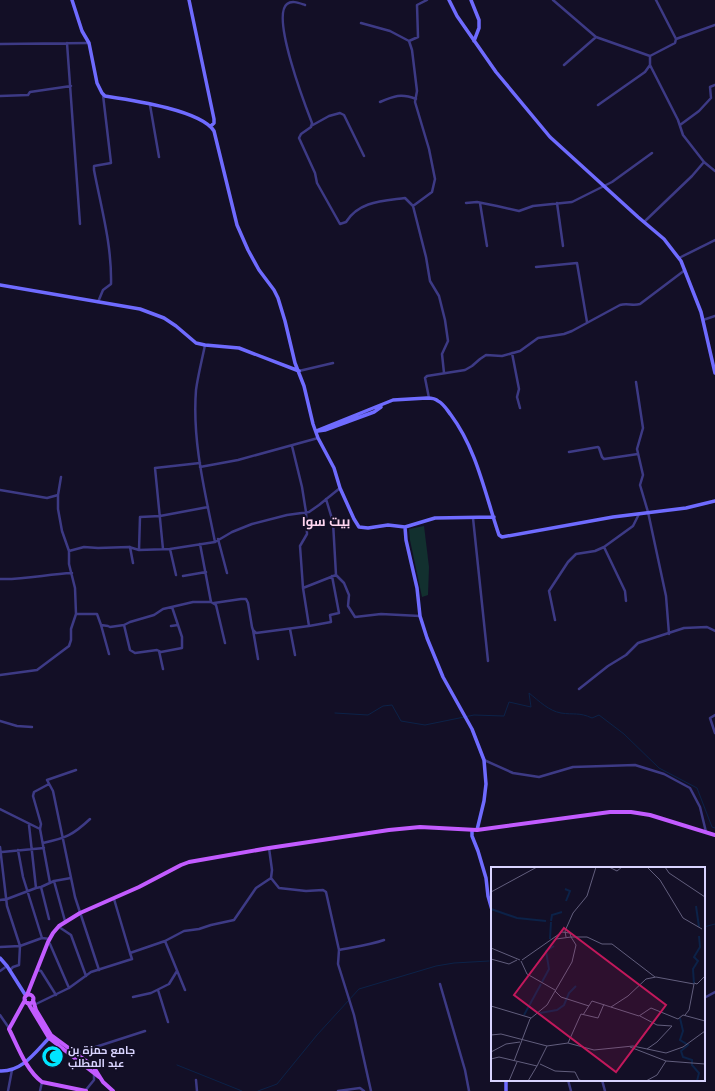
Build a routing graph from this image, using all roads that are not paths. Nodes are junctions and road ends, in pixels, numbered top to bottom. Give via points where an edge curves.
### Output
1 (72, 0) edge
2 (189, 0) edge
3 (427, 0) edge
4 (449, 0) edge
5 (471, 0) edge
6 (553, 0) edge
7 (656, 0) edge
8 (305, 5) dead end
9 (361, 23) dead end
10 (715, 25) edge
11 (596, 37) junction
12 (676, 39) junction
13 (409, 41) junction
14 (474, 41) junction
15 (89, 43) junction
16 (0, 44) edge
17 (68, 44) junction
18 (650, 56) junction
19 (650, 65) junction
20 (564, 66) dead end
21 (715, 84) edge
22 (71, 86) junction
23 (103, 94) junction
24 (0, 96) edge
25 (416, 99) junction
26 (380, 102) dead end
27 (150, 105) junction
28 (598, 105) dead end
29 (680, 125) junction
30 (211, 126) junction
31 (311, 126) junction
32 (652, 153) dead end
33 (364, 156) dead end
34 (159, 157) dead end
35 (704, 162) junction
36 (715, 170) edge
37 (603, 186) junction
38 (466, 203) dead end
39 (480, 203) junction
40 (557, 203) junction
41 (413, 206) junction
42 (643, 222) junction
43 (80, 224) dead end
44 (715, 240) edge
45 (487, 246) dead end
46 (563, 246) dead end
47 (679, 258) junction
48 (536, 267) dead end
49 (685, 270) junction
50 (0, 286) edge
51 (98, 302) junction
52 (715, 316) edge
53 (703, 320) junction
54 (587, 322) junction
55 (205, 345) junction
56 (512, 354) junction
57 (332, 363) dead end
58 (299, 371) junction
59 (444, 373) junction
60 (715, 373) edge
61 (636, 382) dead end
62 (430, 398) junction
63 (520, 408) dead end
64 (316, 431) junction
65 (318, 438) junction
66 (292, 446) junction
67 (568, 452) dead end
68 (638, 454) junction
69 (200, 463) junction
70 (200, 467) junction
71 (61, 477) dead end
72 (340, 488) junction
73 (0, 490) edge
74 (58, 495) junction
75 (326, 500) junction
76 (715, 501) edge
77 (208, 508) junction
78 (306, 512) junction
79 (648, 512) junction
80 (639, 513) junction
81 (160, 516) junction
82 (494, 517) junction
83 (473, 518) junction
84 (405, 527) junction
85 (218, 540) junction
86 (215, 542) junction
87 (200, 544) junction
88 (130, 547) junction
89 (604, 547) junction
90 (163, 549) junction
91 (170, 549) junction
92 (139, 550) junction
93 (69, 551) junction
94 (133, 563) dead end
95 (206, 572) junction
96 (72, 573) junction
97 (227, 573) dead end
98 (176, 575) dead end
99 (183, 576) dead end
100 (334, 576) junction
101 (0, 579) edge
102 (303, 588) junction
103 (626, 601) dead end
104 (212, 602) junction
105 (172, 607) junction
106 (76, 614) junction
107 (420, 616) junction
108 (555, 620) dead end
109 (101, 625) junction
110 (124, 625) junction
111 (178, 625) junction
112 (170, 626) dead end
113 (310, 626) junction
114 (290, 629) junction
115 (253, 630) junction
116 (715, 631) edge
117 (669, 634) junction
118 (225, 643) dead end
119 (159, 651) junction
120 (109, 654) dead end
121 (294, 655) dead end
122 (258, 659) dead end
123 (488, 661) dead end
124 (163, 670) dead end
125 (0, 675) edge
126 (578, 689) dead end
127 (715, 714) edge
128 (0, 721) edge
129 (32, 727) dead end
130 (715, 733) edge
131 (484, 760) junction
132 (76, 770) dead end
133 (49, 784) junction
134 (0, 809) edge
135 (90, 819) dead end
136 (29, 824) junction
137 (40, 829) junction
138 (472, 830) junction
139 (477, 830) junction
140 (706, 832) junction
141 (715, 835) edge
142 (63, 839) junction
143 (44, 843) junction
144 (0, 847) edge
145 (44, 848) junction
146 (269, 848) junction
147 (32, 849) junction
148 (18, 850) junction
149 (2, 852) junction
150 (4, 875) junction
151 (0, 876) edge
152 (71, 878) junction
153 (271, 878) junction
154 (54, 881) junction
155 (50, 883) junction
156 (41, 887) junction
157 (36, 888) junction
158 (27, 891) junction
159 (7, 899) junction
160 (114, 899) junction
161 (0, 900) edge
162 (491, 906) edge
163 (80, 913) junction
164 (49, 919) dead end
165 (65, 921) junction
166 (59, 926) junction
167 (42, 938) junction
168 (49, 940) junction
169 (384, 940) dead end
170 (165, 941) junction
171 (20, 946) junction
172 (0, 947) edge
173 (339, 950) junction
174 (130, 953) junction
175 (0, 958) edge
176 (7, 966) junction
177 (37, 969) junction
178 (10, 970) junction
179 (99, 970) junction
180 (0, 971) edge
181 (178, 971) junction
182 (86, 976) junction
183 (440, 984) dead end
184 (69, 988) junction
185 (158, 990) junction
186 (185, 990) dead end
187 (715, 992) edge
188 (56, 995) junction
189 (133, 997) dead end
190 (705, 997) edge
191 (26, 999) junction
192 (33, 1000) junction
193 (34, 1005) junction
194 (0, 1015) edge
195 (168, 1022) dead end
196 (9, 1028) junction
197 (145, 1031) dead end
198 (50, 1037) junction
199 (75, 1054) junction
200 (25, 1062) junction
201 (12, 1070) junction
202 (0, 1071) edge
203 (94, 1073) junction
204 (102, 1080) junction
205 (196, 1080) dead end
206 (568, 1081) edge
207 (602, 1081) edge
208 (42, 1082) junction
209 (70, 1089) edge
210 (8, 1091) edge
211 (40, 1091) edge
212 (85, 1091) edge
213 (114, 1091) edge
214 (197, 1091) edge
215 (338, 1091) edge
216 (364, 1091) edge
217 (371, 1091) edge
218 (469, 1091) edge
219 (571, 1091) edge
220 (605, 1091) edge

1 - 15 street via 82,31
2 - 30 street via 214,119
3 - 13 street via 418,5 418,37
4 - 14 street
5 - 14 street via 479,20
6 - 11 street
7 - 12 street
8 - 31 street via 296,2 287,4 284,8 284,35
9 - 13 street via 390,31
10 - 12 street
11 - 18 street
11 - 20 street
12 - 18 street via 670,47
13 - 25 street
14 - 37 street via 550,137
15 - 17 street
15 - 23 street via 97,83
16 - 17 street
17 - 22 street
18 - 19 street
19 - 28 street via 645,72
19 - 29 street
21 - 29 street via 710,87 711,98
22 - 24 street via 30,92 28,95
22 - 43 street
23 - 27 street
23 - 51 street via 111,162 94,166 94,170 111,266 111,284 103,290
25 - 26 street via 406,95
25 - 41 street via 435,179 432,192
27 - 30 street via 170,108
27 - 34 street
29 - 35 street via 683,135
30 - 58 street via 237,224 259,270 278,298
31 - 33 street via 329,116 340,113 344,115
31 - 41 street via 299,138 317,183 340,224 346,222 351,214 363,206 376,202 405,198
32 - 37 street
35 - 36 street
35 - 42 street
37 - 40 street via 572,202
37 - 42 street
38 - 39 street
39 - 40 street via 518,212 533,206
39 - 45 street
40 - 46 street
41 - 59 street via 430,281 439,296 445,320 448,341 442,354
42 - 47 street via 664,239
44 - 47 street
47 - 49 street
48 - 54 street via 577,263
49 - 53 street
49 - 54 street via 640,304 620,305
50 - 51 street
51 - 55 street via 140,309 164,318 191,340
52 - 53 street
53 - 60 street
54 - 56 street via 564,334 541,337
55 - 58 street via 239,348
55 - 69 street via 196,389
56 - 59 street via 486,355 465,370
56 - 63 street
57 - 58 street
58 - 64 street
59 - 62 street via 425,378
61 - 68 street via 643,428
62 - 64 street via 397,400 383,405 374,412
62 - 82 street via 442,404 464,434
64 - 65 street
65 - 66 street
65 - 72 street via 334,468
66 - 70 street
66 - 78 street
67 - 68 street via 598,447 603,458
68 - 79 street via 643,475 640,485
69 - 70 street
69 - 81 street via 155,468
70 - 77 street
71 - 74 street
72 - 75 street
72 - 84 street via 359,527
73 - 74 street via 47,498
74 - 93 street via 62,531
75 - 78 street
75 - 100 street via 332,522
76 - 79 street via 686,508
77 - 81 street
77 - 86 street
78 - 85 street via 252,524
78 - 102 street via 307,534 300,546
79 - 80 street
79 - 117 street via 666,596
80 - 82 street via 502,537 499,535
80 - 89 street via 633,526
81 - 90 street
81 - 92 street via 140,517
82 - 83 street
83 - 84 street via 435,518
83 - 123 street
84 - 107 street
85 - 86 street
85 - 97 street
86 - 87 street
87 - 91 street
87 - 95 street
88 - 92 street
88 - 93 street via 84,547
88 - 94 street
89 - 103 street via 625,591
89 - 108 street via 576,554 551,586 549,591
90 - 91 street
90 - 92 street
91 - 98 street
93 - 96 street
95 - 99 street
95 - 104 street
96 - 101 street
96 - 106 street
100 - 102 street
100 - 107 street via 344,583 349,595 348,606 355,617 381,614
100 - 113 street via 339,612 330,616 331,622
102 - 113 street
104 - 105 street via 193,602
104 - 115 street via 246,599
104 - 118 street via 216,605
105 - 110 street
105 - 111 street
106 - 109 street via 96,614
106 - 125 street via 69,646 37,670
107 - 131 street via 440,671 472,729
109 - 110 street
109 - 120 street
110 - 119 street via 130,650 135,653
111 - 112 street
111 - 119 street via 182,648
113 - 114 street
114 - 115 street via 259,634
114 - 121 street
115 - 122 street
116 - 117 street via 707,627 684,628
117 - 126 street via 638,643 626,655
119 - 124 street
127 - 130 street via 710,718
128 - 129 street
131 - 139 street via 486,784
131 - 140 street via 513,773 539,777 573,767 635,765 664,774 690,788 700,806
132 - 133 street via 48,779
133 - 137 street via 34,792 33,796 41,824
133 - 142 street via 52,786
134 - 136 street
135 - 142 street
136 - 137 street
136 - 147 street
137 - 143 street
138 - 139 main road
138 - 146 main road via 420,827
138 - 162 street via 486,878
139 - 140 main road via 617,812 650,815
140 - 141 main road
142 - 143 street
142 - 152 street
143 - 145 street
144 - 149 street
145 - 147 street
145 - 155 street
146 - 153 street
146 - 160 main road via 189,862
147 - 148 street
147 - 157 street
148 - 149 street
148 - 158 street
149 - 150 street
150 - 151 street
150 - 159 street
152 - 154 street
152 - 163 street
153 - 170 street via 256,888 234,920 184,931
153 - 173 street via 279,888 326,892
154 - 155 street
154 - 165 street
155 - 156 street
156 - 157 street
156 - 164 street
157 - 158 street
158 - 159 street
158 - 167 street
159 - 161 street
159 - 171 street
160 - 163 main road
160 - 174 street
163 - 165 main road
163 - 179 street
165 - 166 main road
166 - 168 main road
166 - 182 street via 71,935
167 - 168 street
167 - 171 street
168 - 177 main road
168 - 184 street
169 - 173 street
170 - 174 street
170 - 181 street
171 - 172 street
171 - 178 street via 19,965
173 - 217 street via 338,964 354,1015
174 - 179 street via 132,959
175 - 176 street
176 - 178 street
176 - 180 street
177 - 188 street
177 - 191 main road
178 - 191 street
179 - 182 street
181 - 185 street via 169,984
181 - 186 street
182 - 184 street
183 - 218 street
184 - 188 street
185 - 189 street
185 - 195 street
187 - 190 street
188 - 193 street
191 - 192 main road via 31,1003
191 - 192 main road via 32,996
191 - 196 main road
191 - 198 main road
192 - 193 main road
193 - 198 main road
194 - 196 street
196 - 200 main road
197 - 199 street
198 - 199 main road
198 - 200 street
198 - 203 main road
199 - 204 main road via 93,1066
200 - 201 street
200 - 208 main road
201 - 202 street
201 - 210 street
203 - 204 main road
203 - 212 street via 94,1080
204 - 213 main road
205 - 214 street
206 - 219 street
207 - 220 street
208 - 209 main road
208 - 211 street
209 - 212 main road
215 - 216 street via 360,1088

